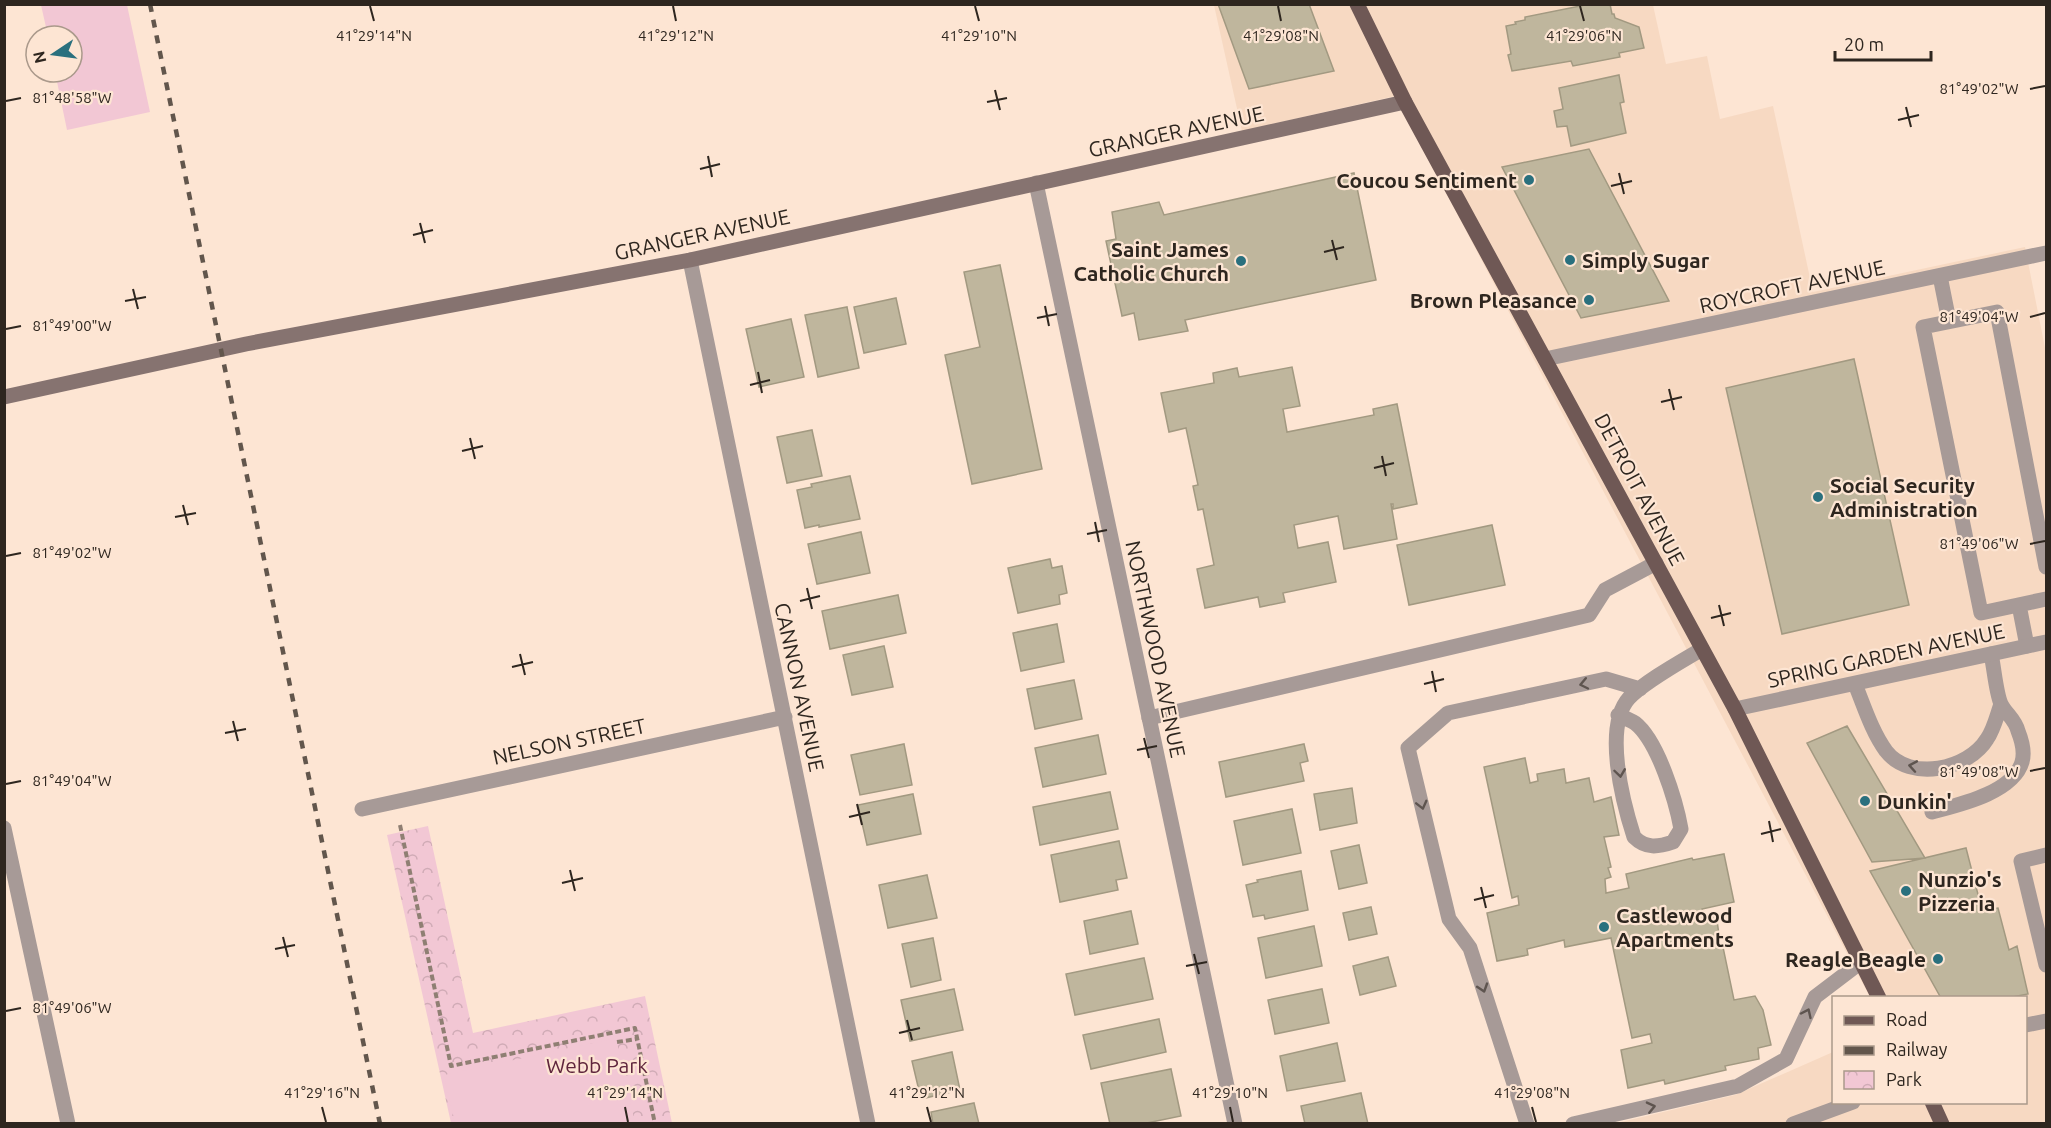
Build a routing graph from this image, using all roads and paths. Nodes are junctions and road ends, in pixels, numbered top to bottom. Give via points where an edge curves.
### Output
1 (1359, 5) edge
2 (1405, 102) junction
3 (1036, 183) junction
4 (2046, 253) edge
5 (690, 260) junction
6 (1940, 276) junction
7 (1949, 321) junction
8 (1545, 359) junction
9 (4, 397) edge
10 (1656, 563) junction
11 (2046, 567) edge
12 (2046, 599) edge
13 (2019, 605) junction
14 (2046, 642) edge
15 (2027, 646) junction
16 (1702, 649) junction
17 (1991, 654) junction
18 (1854, 684) junction
19 (1640, 689) junction
20 (2001, 704) junction
21 (1735, 709) junction
22 (1618, 715) junction
23 (785, 717) junction
24 (1149, 718) junction
25 (362, 809) dead end
26 (1932, 812) dead end
27 (400, 825) dead end
28 (4, 828) edge
29 (2046, 855) edge
30 (1861, 962) junction
31 (2046, 965) edge
32 (1878, 996) edge
33 (2046, 1021) edge
34 (2027, 1025) edge
35 (637, 1039) junction
36 (618, 1042) dead end
37 (1848, 1104) edge
38 (1933, 1104) edge
39 (68, 1124) edge
40 (655, 1124) edge
41 (868, 1124) edge
42 (1235, 1124) edge
43 (1527, 1124) edge
44 (1574, 1124) edge
45 (1793, 1124) edge
46 (1942, 1124) edge

1 - 2 main road, DETROIT AVENUE
2 - 3 street, GRANGER AVENUE
2 - 8 main road, DETROIT AVENUE
3 - 5 street, GRANGER AVENUE
3 - 24 street, NORTHWOOD AVENUE
4 - 6 street, ROYCROFT AVENUE
5 - 9 street, GRANGER AVENUE via 246,344
5 - 23 street, CANNON AVENUE
6 - 7 street
6 - 8 street, ROYCROFT AVENUE
7 - 11 street via 1997,312
7 - 13 street via 1923,327 1981,613
8 - 10 main road, DETROIT AVENUE
10 - 16 main road, DETROIT AVENUE
10 - 24 street via 1605,590 1589,615
12 - 13 street
13 - 15 street
14 - 15 street, SPRING GARDEN AVENUE
15 - 17 street, SPRING GARDEN AVENUE
16 - 19 street
16 - 21 main road, DETROIT AVENUE
17 - 18 street, SPRING GARDEN AVENUE
17 - 20 street
20 -> 18 street via 1988,739 1974,754 1955,765 1910,767 1887,752
18 - 21 street, SPRING GARDEN AVENUE
19 - 22 street
19 -> 43 street via 1606,679 1448,713 1408,748 1449,919 1470,948
20 - 26 street via 2018,731 2024,751 2021,765 2008,781 1981,799
21 - 30 main road, DETROIT AVENUE
22 -> 22 street via 1616,748 1634,837 1649,847 1673,842 1681,829 1660,761 1646,735 1635,723
23 - 25 street, NELSON STREET
23 - 41 street, CANNON AVENUE
24 - 42 street, NORTHWOOD AVENUE
27 - 35 path via 451,1066 635,1028
28 - 39 street
29 - 31 street via 2021,861
30 - 32 main road, DETROIT AVENUE
44 -> 30 street via 1748,1081 1786,1059 1815,997
33 - 34 street
35 - 36 path
35 - 40 path
37 - 45 street
38 - 46 main road

